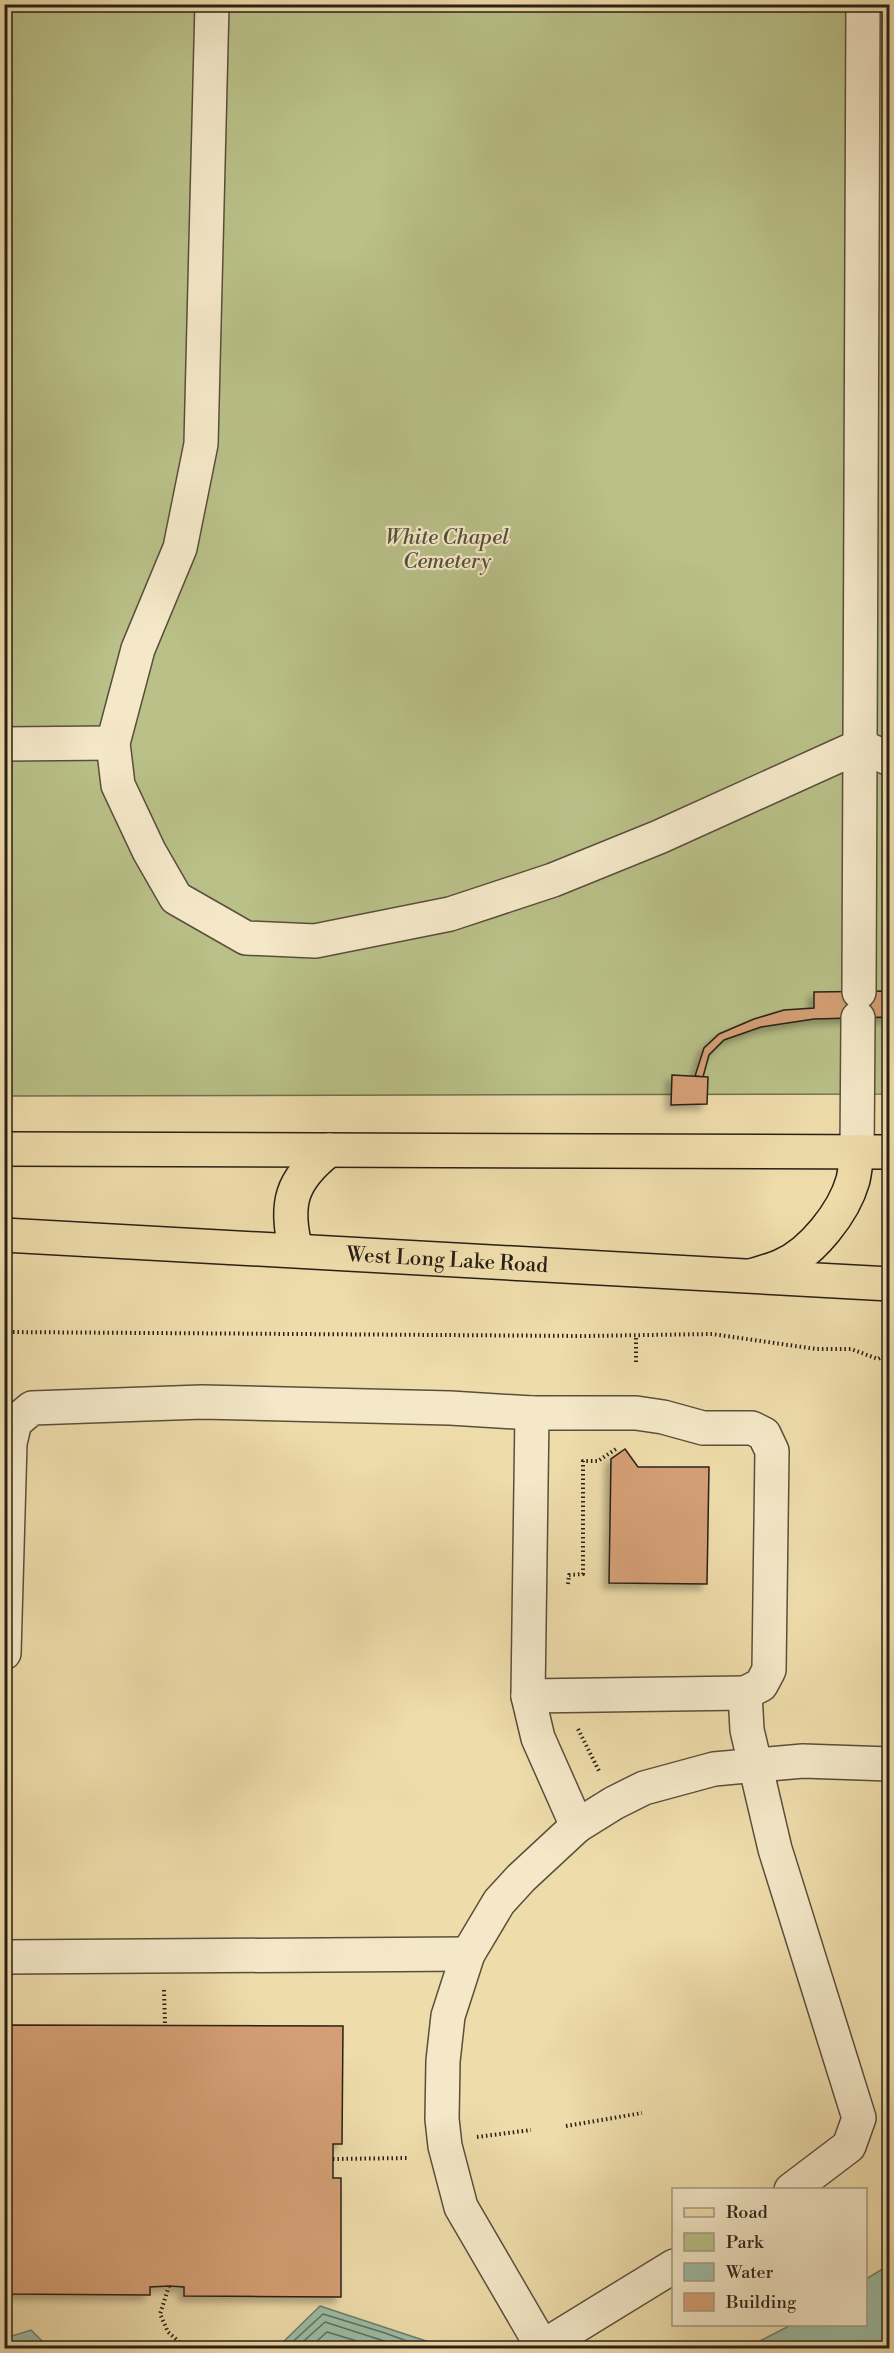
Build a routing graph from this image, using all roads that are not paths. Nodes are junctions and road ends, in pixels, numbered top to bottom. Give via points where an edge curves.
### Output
1 (212, 4) edge
2 (863, 4) edge
3 (113, 743) junction
4 (4, 744) edge
5 (860, 746) junction
6 (890, 759) edge
7 (4, 1149) edge
8 (329, 1150) junction
9 (857, 1152) junction
10 (890, 1152) edge
11 (4, 1234) edge
12 (296, 1251) junction
13 (747, 1278) junction
14 (890, 1284) edge
15 (532, 1413) junction
16 (4, 1653) edge
17 (745, 1693) junction
18 (528, 1696) junction
19 (890, 1764) edge
20 (757, 1765) junction
21 (577, 1826) junction
22 (468, 1954) junction
23 (4, 1957) edge
24 (794, 2188) edge
25 (672, 2267) edge
26 (543, 2348) edge

1 - 3 lane via 201,444 180,548 138,649
2 - 5 lane
3 - 4 lane
3 - 5 lane via 118,785 149,851 177,898 246,938 315,941 450,914 553,880
5 - 6 lane
5 - 9 lane
7 - 8 main road
8 - 9 main road
8 - 12 main road via 297,1182 290,1204 290,1228
9 - 10 main road
9 - 13 main road via 853,1180 844,1203 811,1246 783,1266
11 - 12 main road, West Long Lake Road
12 - 13 main road, West Long Lake Road
13 - 14 main road, West Long Lake Road
15 - 16 lane via 202,1402 32,1408 15,1422 10,1443
15 - 17 lane via 636,1413 703,1428 752,1428 765,1434 772,1451 769,1670 761,1685
15 - 18 lane
17 - 18 lane
17 - 20 lane via 747,1730
18 - 21 lane via 538,1738
19 - 20 lane via 803,1761
20 - 21 lane via 714,1769 644,1788
20 - 24 lane via 775,1849 858,2118 849,2146
21 - 22 lane via 499,1902
22 - 23 lane
22 - 26 lane via 448,2016 443,2061 445,2146 461,2207
25 - 26 lane

